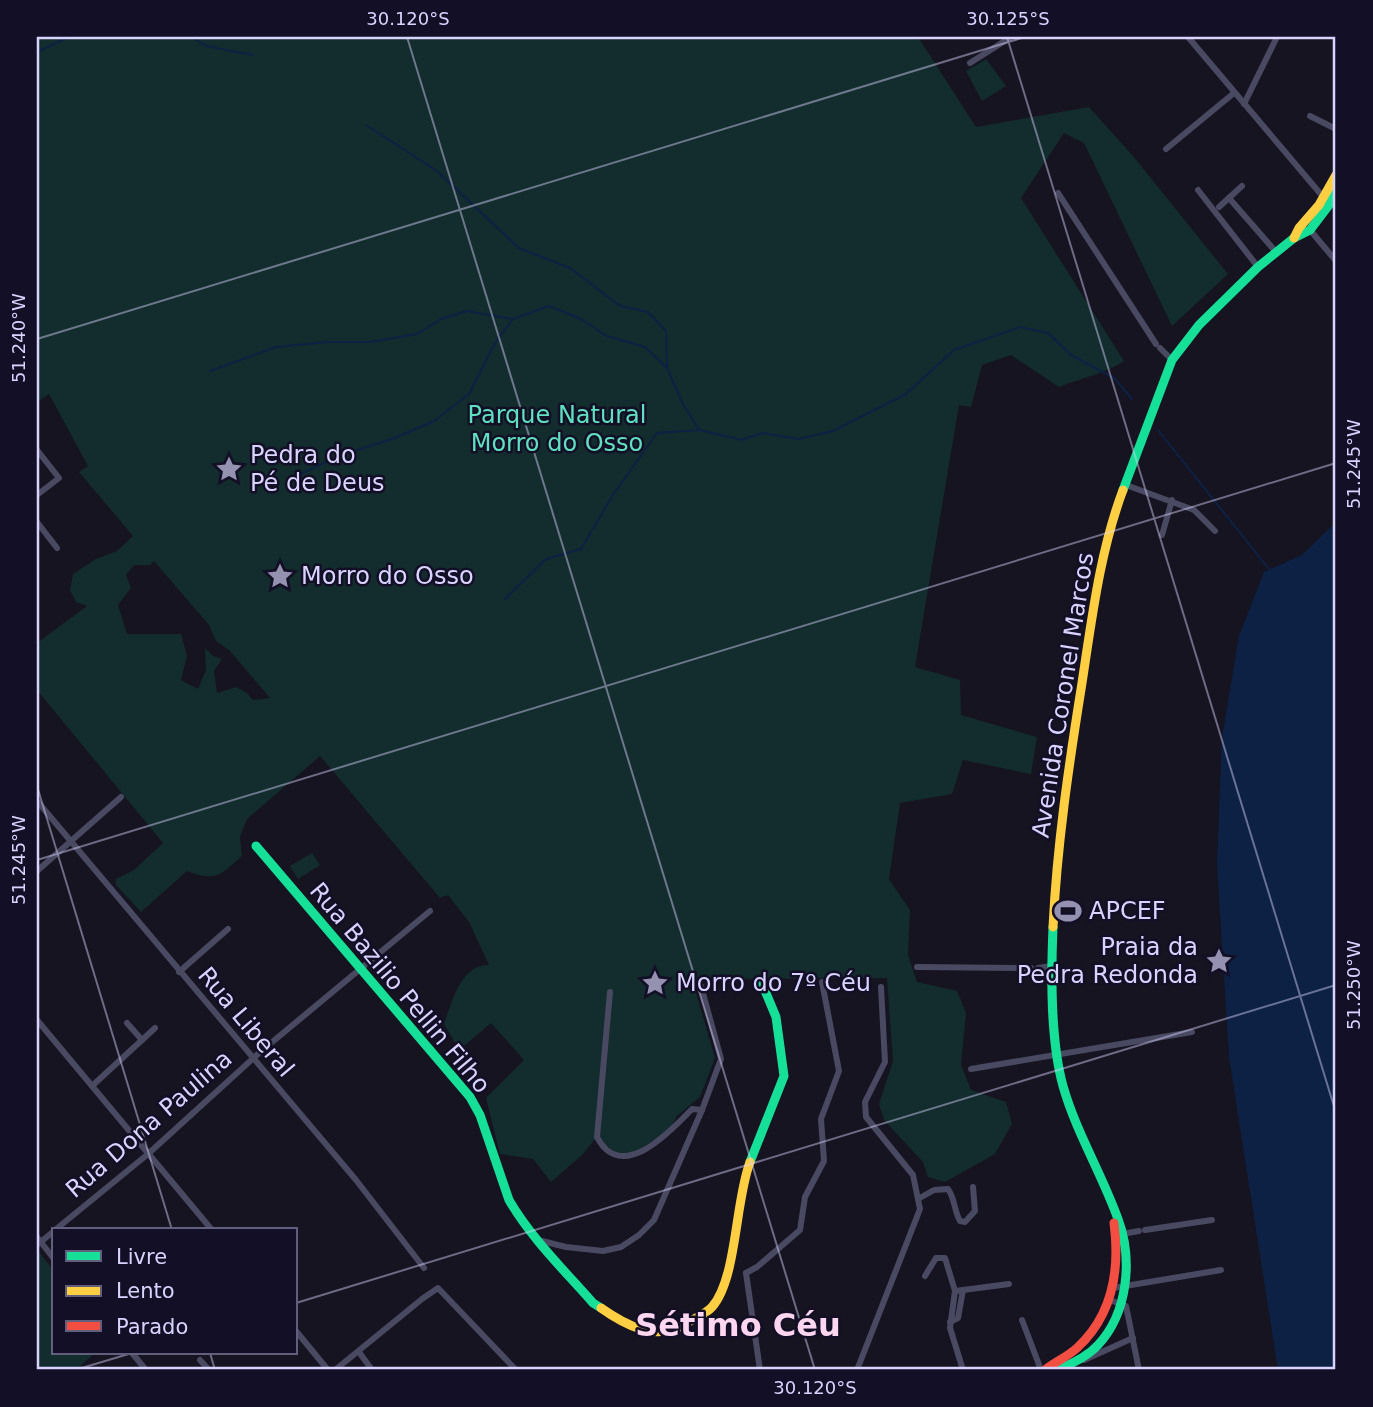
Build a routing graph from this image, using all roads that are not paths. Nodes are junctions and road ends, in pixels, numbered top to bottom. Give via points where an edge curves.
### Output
1 (1011, 37) edge
2 (1188, 37) edge
3 (1277, 37) edge
4 (970, 63) dead end
5 (1234, 93) junction
6 (1244, 104) junction
7 (1310, 116) dead end
8 (1336, 129) edge
9 (1166, 149) dead end
10 (1336, 175) edge
11 (1242, 186) dead end
12 (1198, 190) dead end
13 (1336, 192) edge
14 (1058, 193) dead end
15 (1229, 198) junction
16 (1323, 198) junction
17 (1219, 207) dead end
18 (1310, 230) junction
19 (1294, 238) junction
20 (1276, 252) junction
21 (1336, 261) edge
22 (1258, 267) junction
23 (1172, 360) junction
24 (37, 450) edge
25 (1126, 485) junction
26 (37, 495) edge
27 (1172, 500) junction
28 (37, 522) edge
29 (1215, 531) dead end
30 (1162, 535) dead end
31 (57, 548) dead end
32 (121, 797) dead end
33 (37, 801) edge
34 (70, 842) junction
35 (256, 846) dead end
36 (37, 871) edge
37 (430, 911) dead end
38 (228, 929) dead end
39 (917, 967) dead end
40 (1051, 967) junction
41 (360, 969) junction
42 (179, 972) junction
43 (761, 981) dead end
44 (822, 982) dead end
45 (701, 986) dead end
46 (881, 987) dead end
47 (610, 992) dead end
48 (37, 1020) edge
49 (127, 1023) dead end
50 (155, 1028) dead end
51 (1192, 1032) dead end
52 (142, 1040) junction
53 (1058, 1054) junction
54 (252, 1059) junction
55 (971, 1069) dead end
56 (92, 1086) junction
57 (702, 1110) junction
58 (148, 1154) junction
59 (973, 1187) dead end
60 (918, 1199) junction
61 (1113, 1211) junction
62 (1212, 1220) dead end
63 (56, 1228) edge
64 (210, 1228) edge
65 (1122, 1234) junction
66 (536, 1239) junction
67 (38, 1241) edge
68 (52, 1257) edge
69 (424, 1268) dead end
70 (731, 1268) junction
71 (1221, 1270) dead end
72 (746, 1273) junction
73 (925, 1276) dead end
74 (1009, 1284) dead end
75 (1126, 1285) junction
76 (1113, 1288) junction
77 (964, 1290) junction
78 (955, 1291) junction
79 (1110, 1300) junction
80 (1122, 1303) junction
81 (1104, 1315) junction
82 (1022, 1320) dead end
83 (950, 1322) junction
84 (298, 1333) edge
85 (1133, 1338) junction
86 (1101, 1342) junction
87 (1108, 1350) junction
88 (359, 1352) junction
89 (133, 1354) edge
90 (200, 1360) dead end
91 (1072, 1365) junction
92 (146, 1370) edge
93 (209, 1370) edge
94 (328, 1370) edge
95 (335, 1370) edge
96 (372, 1370) edge
97 (516, 1370) edge
98 (760, 1370) edge
99 (857, 1370) edge
100 (962, 1370) edge
101 (1043, 1370) edge
102 (1058, 1370) edge
103 (1139, 1370) edge

1 - 4 street
2 - 5 street
3 - 6 street
5 - 6 street
5 - 9 street
6 - 16 street
7 - 8 street
10 - 16 main road, Avenida Coronel Marcos
11 - 15 street
12 - 22 street
13 - 16 street
13 - 18 main road, Avenida Coronel Marcos
14 - 23 street via 1158,346
15 - 17 street
15 - 20 street
16 - 19 main road, Avenida Coronel Marcos
18 - 19 main road, Avenida Coronel Marcos
18 - 21 street
19 - 20 main road, Avenida Coronel Marcos
20 - 22 main road, Avenida Coronel Marcos
22 - 23 main road, Avenida Coronel Marcos
23 - 25 main road, Avenida Coronel Marcos
24 - 26 street via 59,478
25 - 27 street
25 - 40 main road, Avenida Coronel Marcos via 1105,548 1071,748 1055,879
27 - 29 street via 1194,510
27 - 30 street
28 - 31 street
32 - 34 street
33 - 34 street, Rua Liberal
34 - 36 street
34 - 42 street, Rua Liberal
35 - 41 main road, Rua Bazilio Pellin Filho
37 - 41 street, Rua Dona Paulina
38 - 42 street
39 - 40 street
40 - 53 main road, Avenida Coronel Marcos
41 - 54 street, Rua Dona Paulina
41 - 66 main road, Rua Bazilio Pellin Filho via 470,1097 509,1200
42 - 54 street, Rua Liberal
43 - 70 main road, Rua Bazilio Pellin Filho via 776,1017 784,1076 743,1181
44 - 72 street via 839,1070 821,1119 824,1161 804,1197 800,1230
45 - 57 street via 721,1059
46 - 60 street via 886,1062 865,1102 866,1116 913,1175
47 - 57 street via 597,1137 608,1152 633,1155 668,1135 691,1109
48 - 56 street
49 - 52 street
50 - 52 street
51 - 53 street
52 - 56 street
53 - 55 street
53 - 61 main road, Avenida Coronel Marcos via 1069,1106
54 - 58 street, Rua Dona Paulina
54 - 69 street, Rua Liberal
56 - 58 street
57 - 66 street via 654,1220 639,1235 621,1247 603,1251
58 - 63 street, Rua Dona Paulina
58 - 64 street
59 - 60 street via 975,1211 965,1222 955,1214 948,1189
60 - 99 street via 920,1210
61 - 65 main road, Avenida Coronel Marcos
61 - 76 main road, Avenida Coronel Marcos via 1117,1248
62 - 65 street
65 - 75 main road, Avenida Coronel Marcos
66 - 70 main road, Rua Bazilio Pellin Filho via 593,1303 636,1329 658,1332 696,1319 712,1307
67 - 68 street
70 - 72 street
71 - 75 street
72 - 98 street
73 - 78 street via 936,1258 945,1258
74 - 77 street
75 - 76 street
75 - 80 main road, Avenida Coronel Marcos
76 - 79 main road, Avenida Coronel Marcos
77 - 78 street
77 - 83 street via 958,1318
78 - 83 street
79 - 80 street
79 - 81 main road, Avenida Coronel Marcos
80 - 85 street
80 - 86 main road, Avenida Coronel Marcos
81 - 86 main road via 1098,1331
81 - 101 main road, Avenida Coronel Marcos via 1074,1350
82 - 101 street
83 - 100 street
84 - 94 street
85 - 87 street
85 - 103 street
86 - 87 main road
86 - 91 main road
87 - 91 street
88 - 95 street
88 - 96 street
88 - 97 street via 438,1288
89 - 92 street
90 - 93 street
91 - 102 main road

